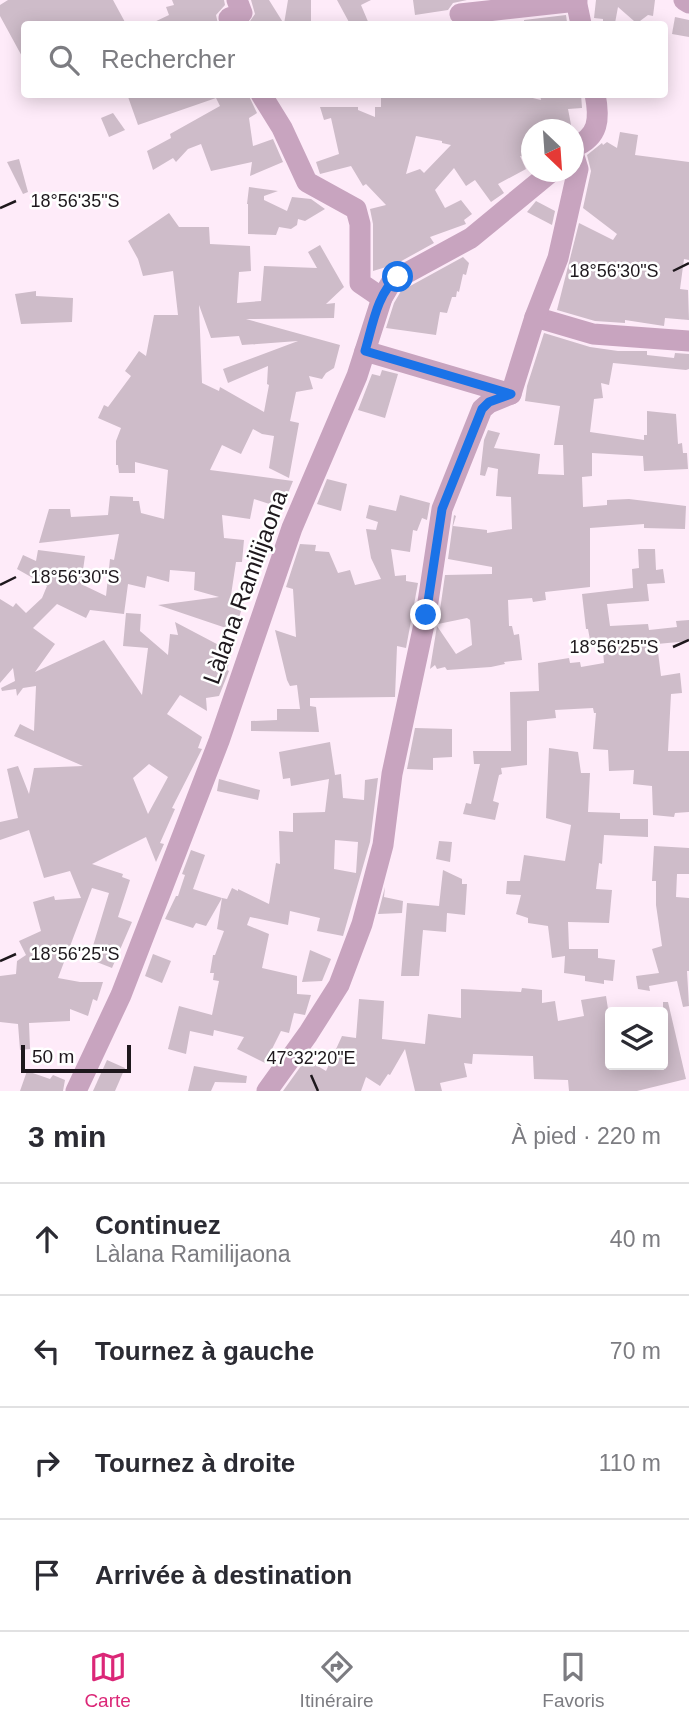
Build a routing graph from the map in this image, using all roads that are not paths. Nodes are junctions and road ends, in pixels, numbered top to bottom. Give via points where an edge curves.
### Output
1 (577, 0) edge
2 (684, 0) edge
3 (689, 4) edge
4 (460, 14) dead end
5 (580, 21) edge
6 (263, 98) edge
7 (596, 98) edge
8 (584, 143) edge
9 (539, 182) edge
10 (575, 182) edge
11 (382, 298) junction
12 (535, 317) junction
13 (689, 341) edge
14 (365, 351) junction
15 (511, 394) junction
16 (76, 1091) edge
17 (267, 1091) edge

1 - 4 street
1 - 5 street
2 - 3 street
6 - 11 street via 307,182 356,209 360,283
7 - 8 street via 595,127
9 - 11 street, Làlana Ramilijaona via 471,238 392,281
10 - 12 street via 558,258
11 - 14 street, Làlana Ramilijaona
12 - 13 street via 593,334
12 - 15 street
14 - 15 street
14 - 16 street, Làlana Ramilijaona via 292,528 219,741 121,995
15 - 17 street via 482,409 442,509 383,845 362,924 339,985

